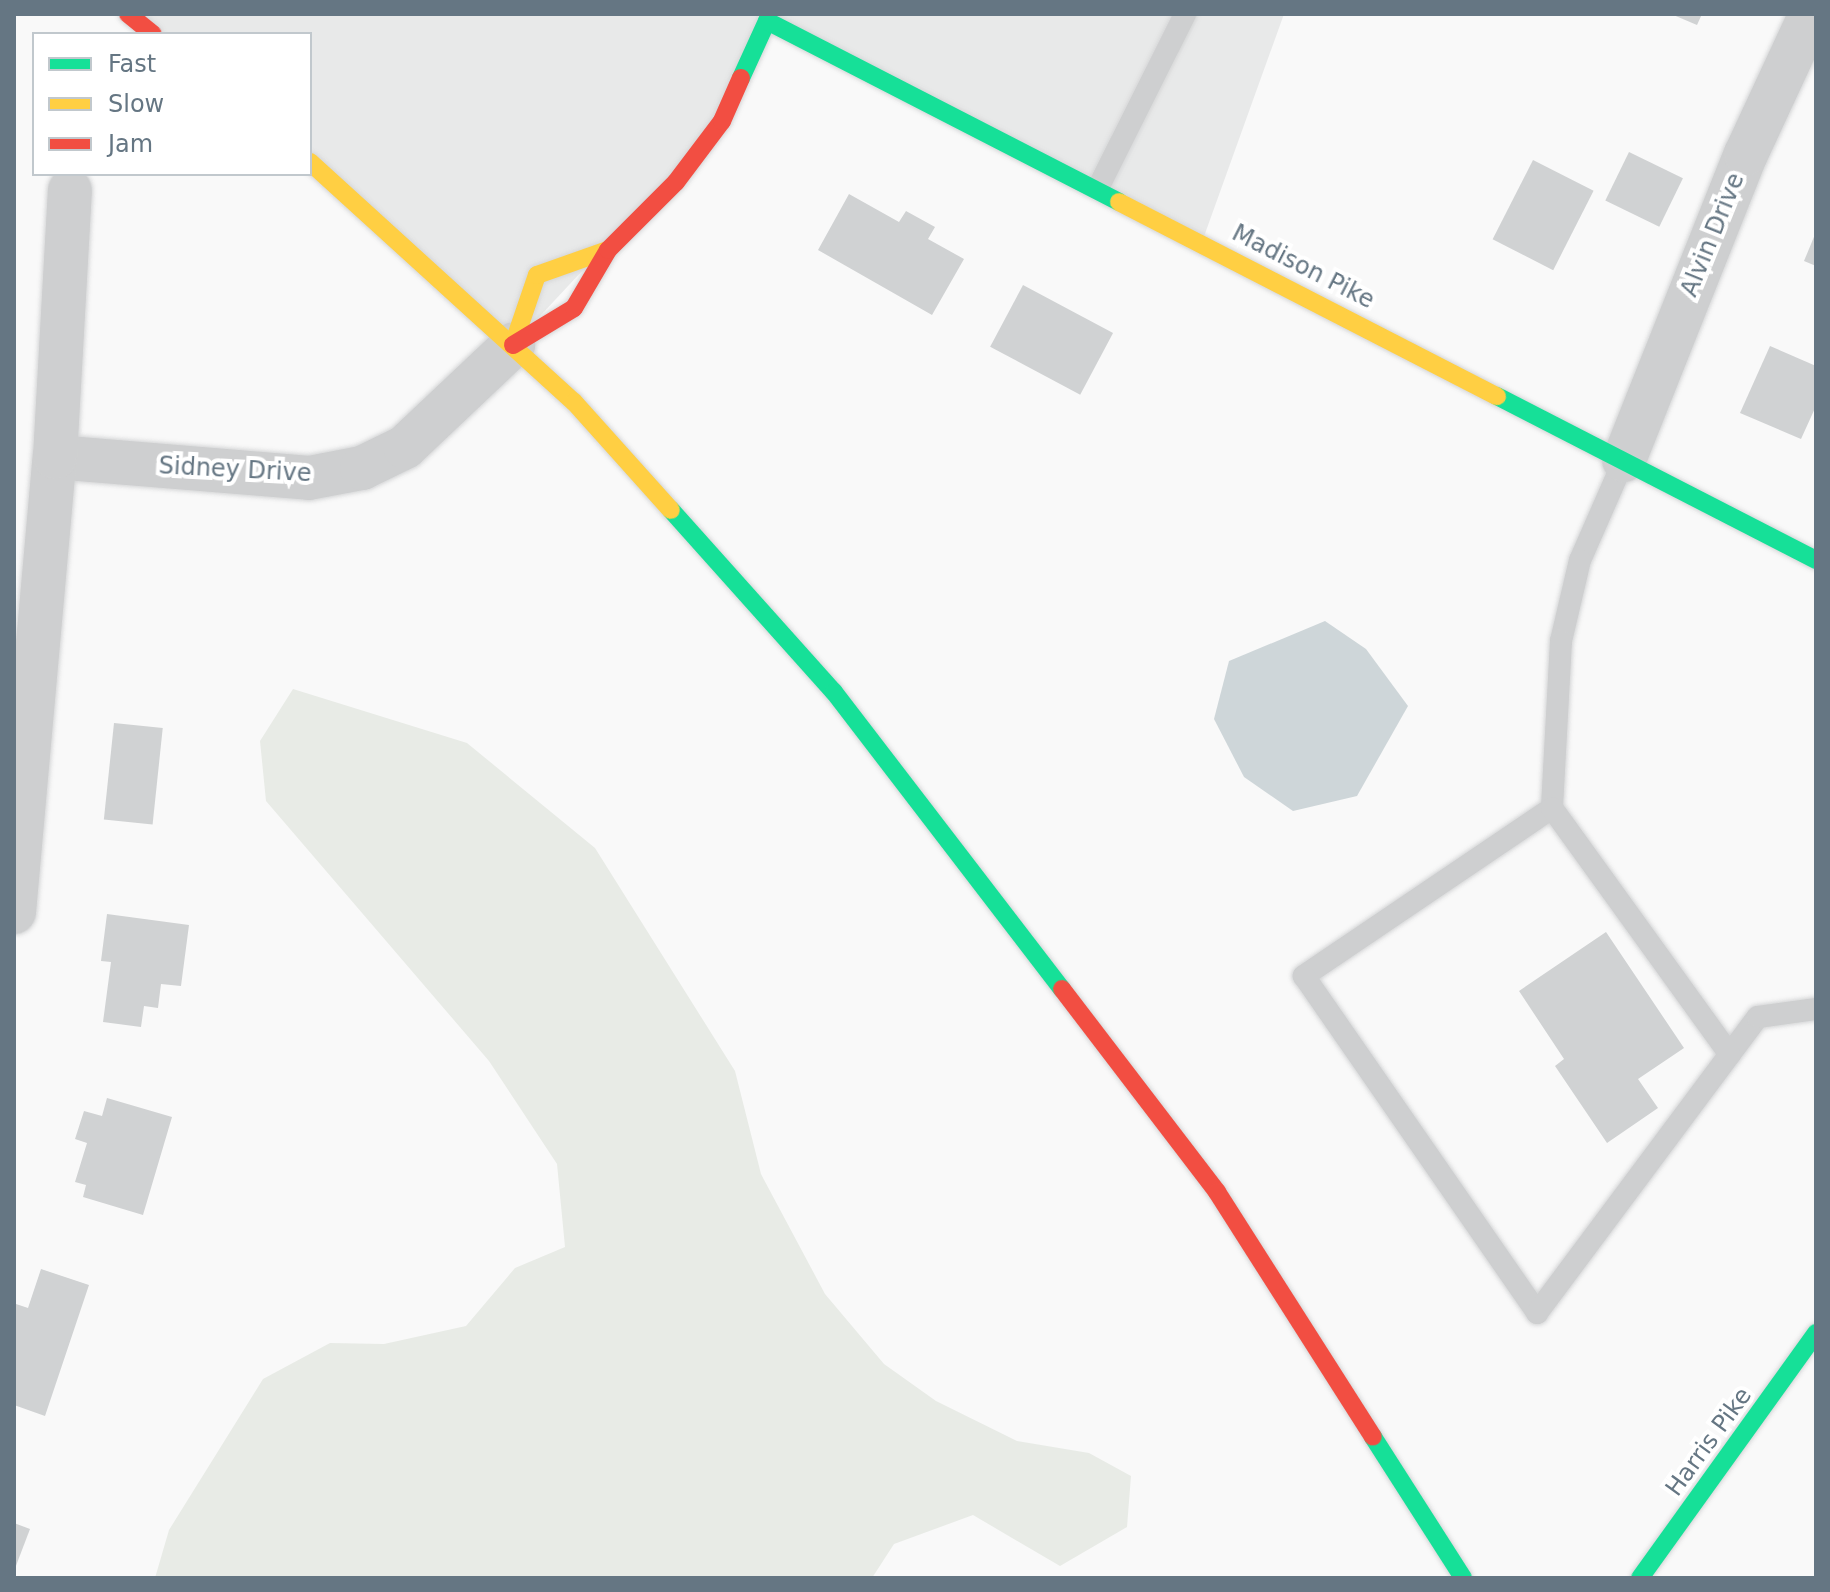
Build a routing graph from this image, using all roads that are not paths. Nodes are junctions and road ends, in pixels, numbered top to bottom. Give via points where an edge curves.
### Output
1 (128, 14) edge
2 (1185, 14) edge
3 (1811, 14) edge
4 (763, 16) edge
5 (150, 32) edge
6 (312, 164) edge
7 (1098, 188) junction
8 (70, 190) dead end
9 (608, 250) junction
10 (513, 345) junction
11 (55, 457) junction
12 (1624, 460) junction
13 (1816, 560) edge
14 (1552, 808) junction
15 (14, 912) edge
16 (1816, 1009) edge
17 (1730, 1055) junction
18 (1816, 1333) edge
19 (1463, 1578) edge
20 (1640, 1578) edge

1 - 5 main road
2 - 7 lane
3 - 12 street, Alvin Drive via 1746,154
4 - 7 main road, Madison Pike
4 - 9 main road, Sidney Drive via 722,121 676,182
6 - 10 main road
7 - 12 main road, Madison Pike
8 - 11 street
9 - 10 main road, Sidney Drive via 574,308
9 - 10 main road, Sidney Drive via 537,275
10 - 11 street, Sidney Drive via 405,447 362,468 309,478
10 - 19 main road via 574,402 834,692 1132,1076 1217,1192
11 - 15 street
12 - 13 main road, Madison Pike
12 - 14 lane via 1580,560 1561,641
14 - 17 lane
14 - 17 lane via 1304,976 1537,1313
16 - 17 lane via 1758,1017
18 - 20 main road, Harris Pike

